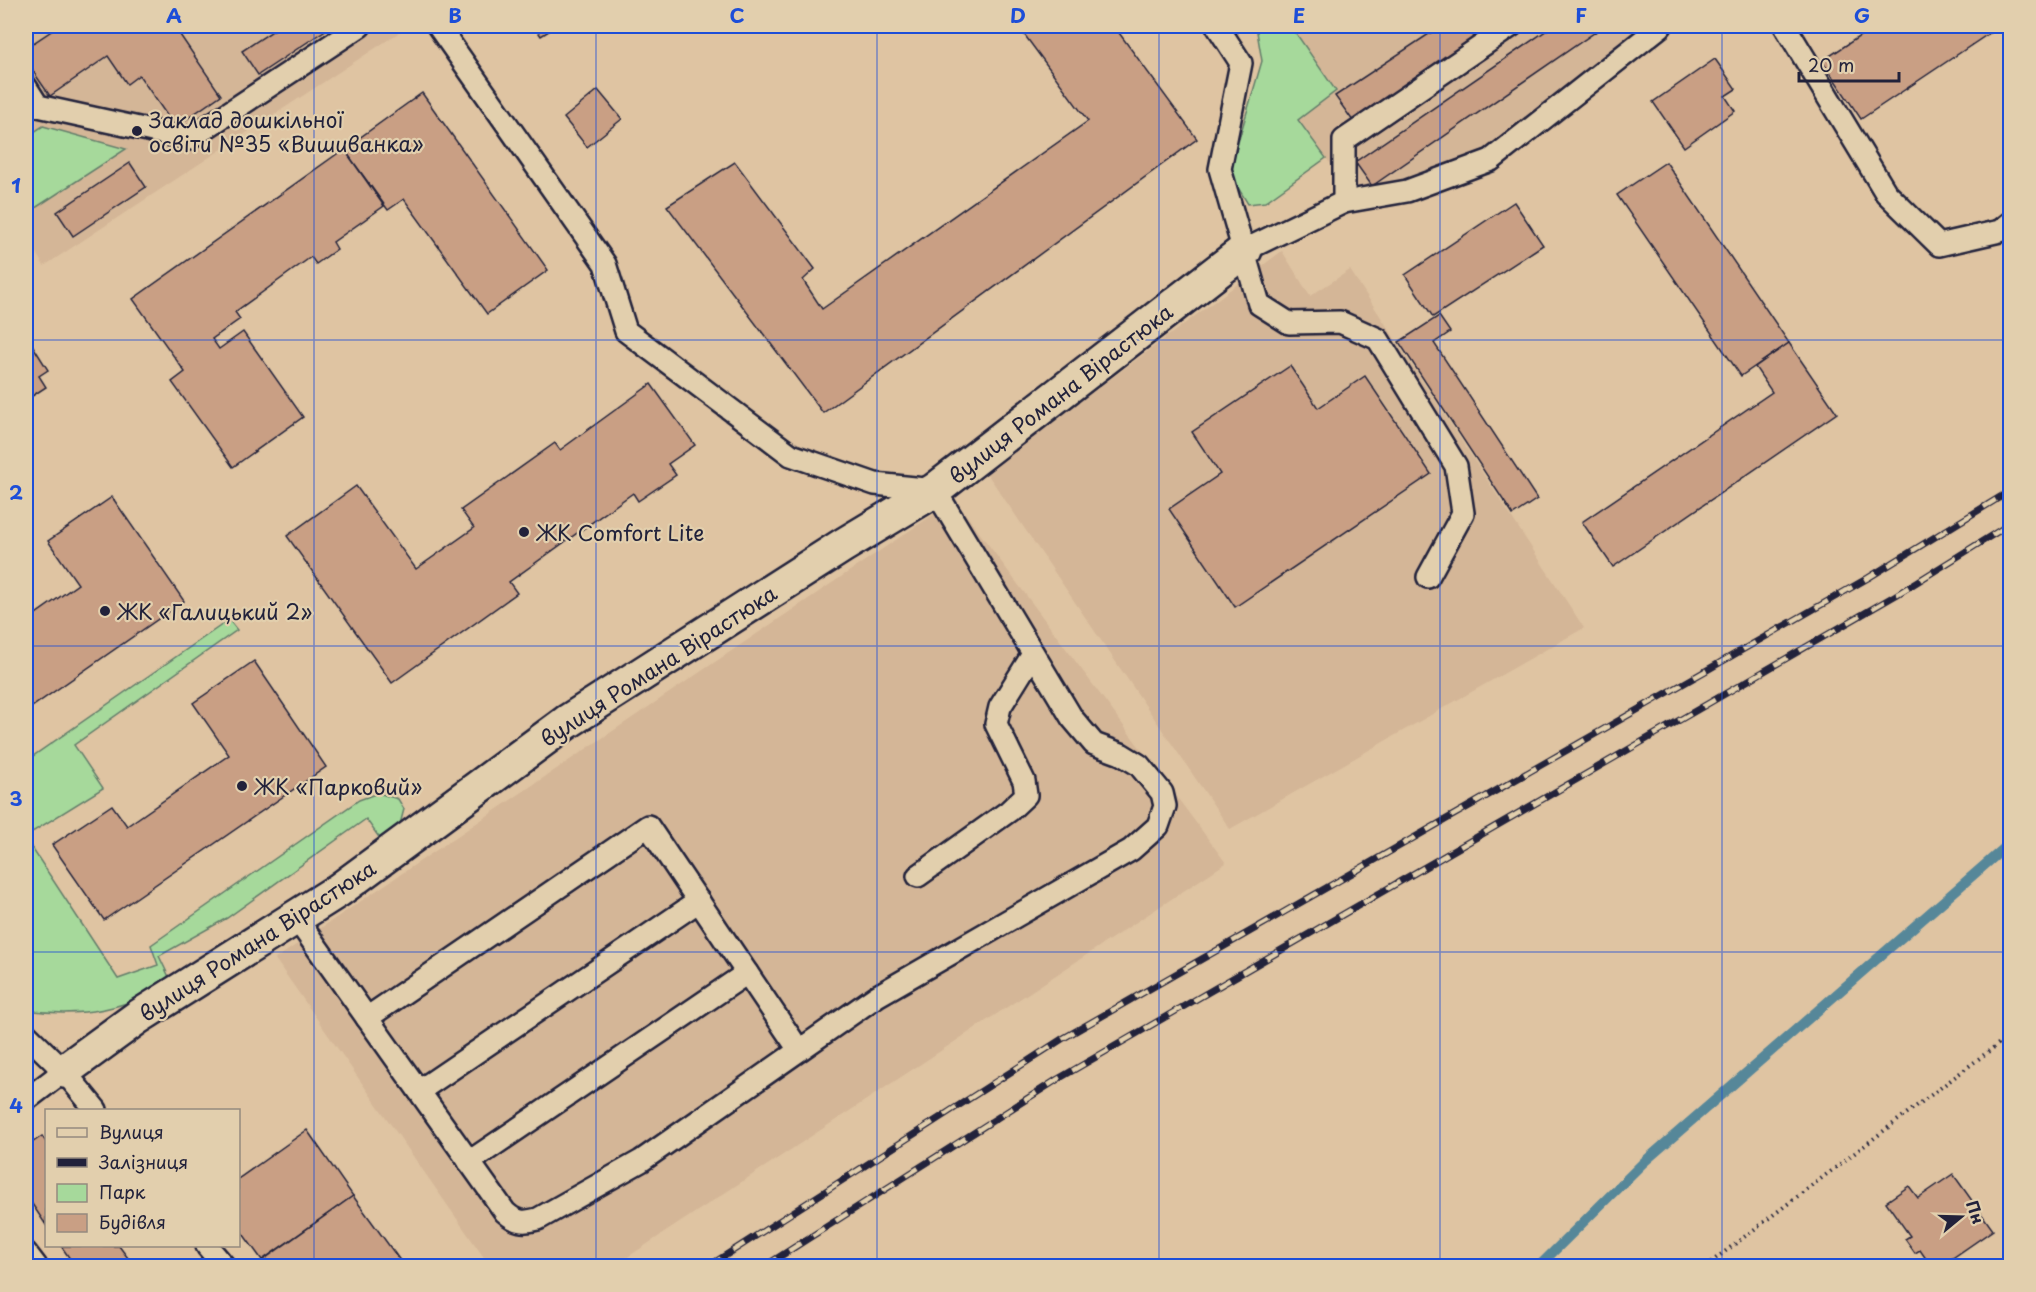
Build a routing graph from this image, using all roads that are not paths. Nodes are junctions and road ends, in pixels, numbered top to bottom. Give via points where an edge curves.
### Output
1 (360, 26) edge
2 (438, 26) edge
3 (1217, 26) edge
4 (1511, 26) edge
5 (1661, 26) edge
6 (1785, 26) edge
7 (26, 87) edge
8 (1344, 202) junction
9 (2010, 223) edge
10 (1245, 250) junction
11 (934, 490) junction
12 (1428, 577) dead end
13 (1033, 654) junction
14 (918, 876) dead end
15 (699, 901) junction
16 (296, 918) junction
17 (747, 973) junction
18 (367, 1018) junction
19 (26, 1034) edge
20 (799, 1050) junction
21 (64, 1071) junction
22 (419, 1091) junction
23 (26, 1100) edge
24 (95, 1109) edge
25 (469, 1162) junction
26 (209, 1247) edge
27 (26, 1253) edge
28 (36, 1266) edge
29 (224, 1266) edge

1 - 7 lane via 189,139 38,106
2 - 11 lane via 605,264 626,331 791,455 875,484
3 - 10 lane via 1242,63 1220,169
4 - 8 lane via 1344,140
5 - 8 lane via 1491,160 1407,191
6 - 9 lane via 1886,193 1939,245 2000,231
8 - 10 lane
10 - 11 street, вулиця Романа Вірастюка
10 - 12 lane via 1259,304 1288,322 1340,322 1378,339 1456,466 1463,513
11 - 13 lane
11 - 16 street, вулиця Романа Вірастюка via 567,722
13 - 14 lane via 1000,707 996,724 1024,781 1026,795
13 - 20 lane via 1072,718 1094,744 1139,765 1162,793 1165,806 1158,826 1131,850 877,996
15 - 17 lane
15 - 18 lane via 648,826
15 - 22 lane
16 - 18 lane
16 - 21 street, вулиця Романа Вірастюка via 138,1017
17 - 20 lane
17 - 25 lane
18 - 22 lane
19 - 21 lane
20 - 25 lane via 640,1161 538,1220 514,1220
21 - 23 lane
21 - 24 lane
22 - 25 lane
26 - 29 lane
27 - 28 lane

